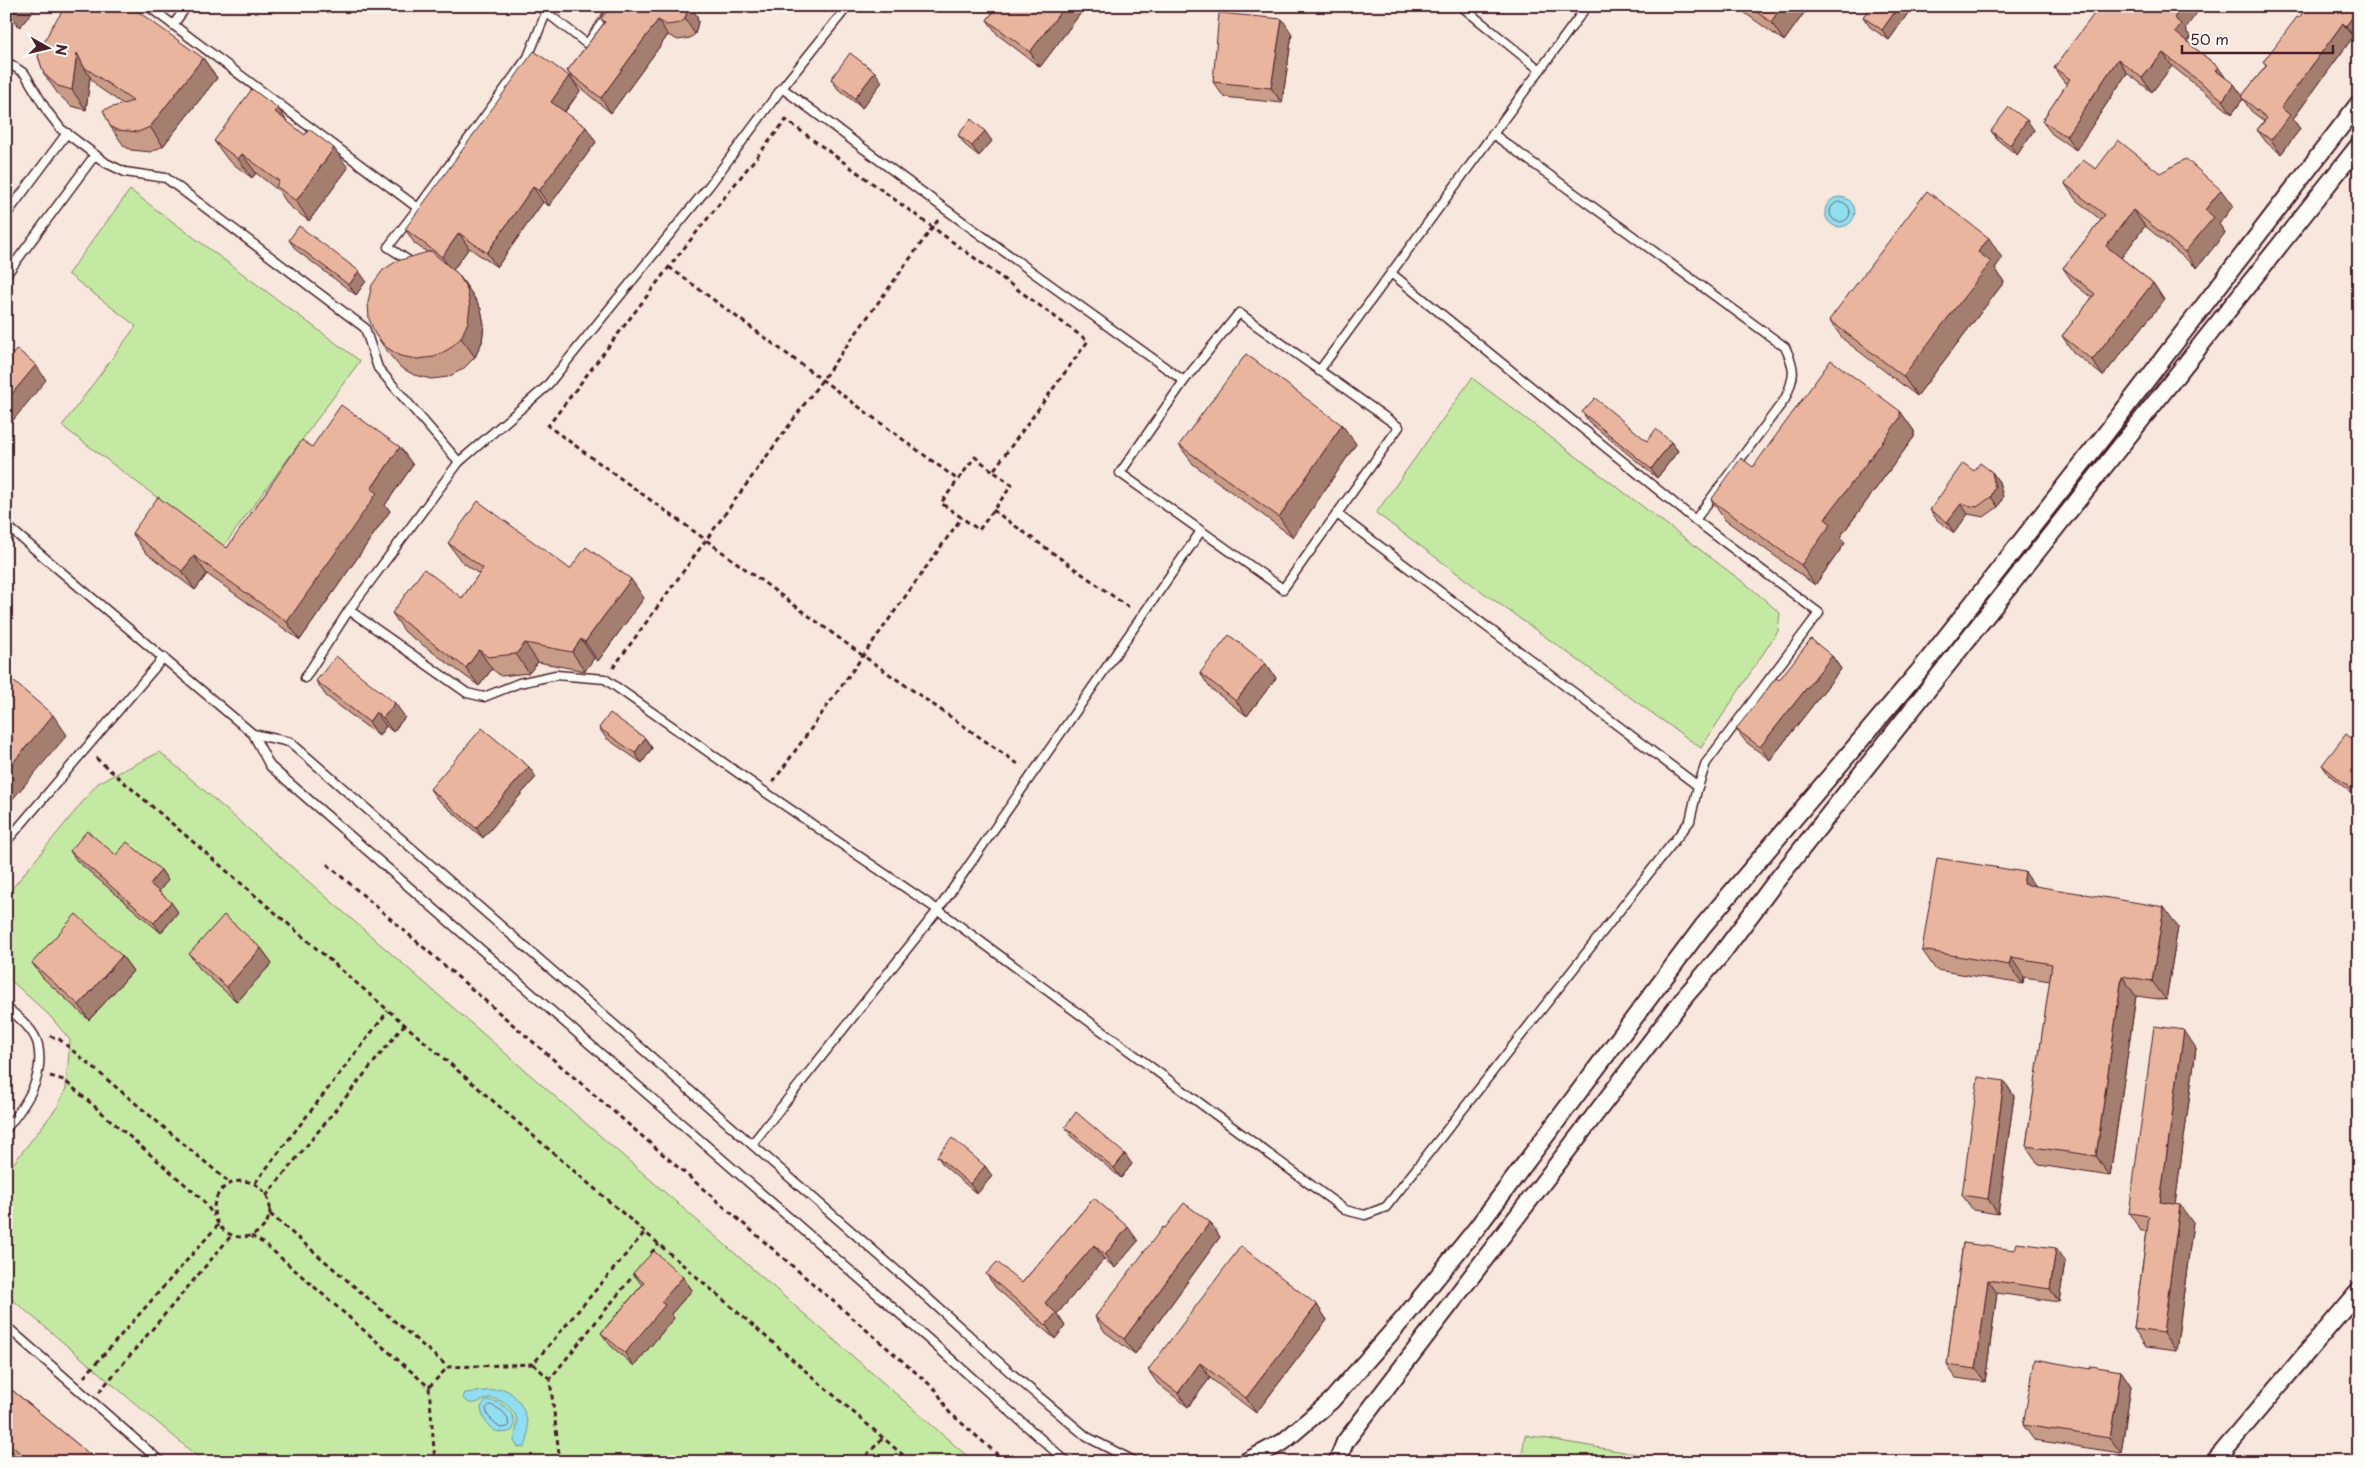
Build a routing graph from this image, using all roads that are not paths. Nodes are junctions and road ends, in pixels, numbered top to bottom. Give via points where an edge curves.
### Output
1 (148, 6) edge
2 (186, 6) edge
3 (538, 6) edge
4 (614, 6) edge
5 (848, 6) edge
6 (1461, 6) edge
7 (1587, 6) edge
8 (548, 9) edge
9 (173, 25) junction
10 (6, 61) edge
11 (1540, 70) junction
12 (782, 88) junction
13 (2359, 103) edge
14 (67, 133) junction
15 (1493, 134) junction
16 (2359, 145) edge
17 (95, 155) junction
18 (2294, 188) junction
19 (2313, 203) junction
20 (418, 208) junction
21 (6, 215) edge
22 (411, 262) edge
23 (1391, 273) junction
24 (6, 275) edge
25 (1319, 370) junction
26 (1184, 381) junction
27 (459, 462) junction
28 (1337, 514) junction
29 (1695, 520) junction
30 (6, 525) edge
31 (1201, 531) junction
32 (349, 610) junction
33 (164, 657) junction
34 (305, 678) dead end
35 (253, 734) junction
36 (1838, 767) junction
37 (1854, 783) junction
38 (1698, 786) junction
39 (6, 842) edge
40 (938, 910) junction
41 (6, 1007) edge
42 (6, 1129) edge
43 (752, 1144) junction
44 (2359, 1291) edge
45 (6, 1326) edge
46 (161, 1462) edge
47 (1067, 1462) edge
48 (1136, 1462) edge
49 (1245, 1462) edge
50 (1337, 1462) edge
51 (2214, 1462) edge

1 - 9 lane
2 - 9 lane
3 - 8 lane
4 - 8 lane via 587,44
5 - 12 lane
6 - 11 lane
7 - 11 lane
8 - 20 lane via 528,57
9 - 20 lane
10 - 14 lane via 25,74 47,111
11 - 15 lane
12 - 26 lane
12 - 27 lane via 709,186 546,387
13 - 18 street
14 - 17 lane
14 - 21 lane
15 - 23 lane
15 - 29 lane via 1785,347 1793,363 1794,378 1785,399
16 - 19 street
17 - 24 lane
17 - 27 lane via 125,172 166,178 365,328 378,368
18 - 19 street
18 - 36 street via 1920,670
19 - 37 street
20 - 22 lane via 388,247
23 - 25 lane
23 - 29 lane
25 - 26 lane via 1239,313
25 - 28 lane via 1399,427
26 - 31 lane via 1120,474
27 - 32 lane
28 - 31 lane via 1283,589
28 - 38 lane
29 - 38 lane via 1819,613 1706,763
30 - 33 lane
31 - 40 lane
32 - 34 lane
32 - 40 lane via 467,693 484,697 519,683 556,675 605,679
33 - 35 lane
33 - 39 lane
35 - 43 lane via 290,742
35 - 47 lane via 270,766
36 - 37 street
36 - 49 street via 1697,933 1482,1221 1404,1318 1331,1401 1283,1442
37 - 50 street via 1345,1442
38 - 40 lane via 1690,821 1386,1206 1365,1215 1345,1210
40 - 43 lane
41 - 42 lane via 22,1020 38,1044 34,1089
43 - 48 lane via 1087,1437
44 - 51 street
45 - 46 lane

